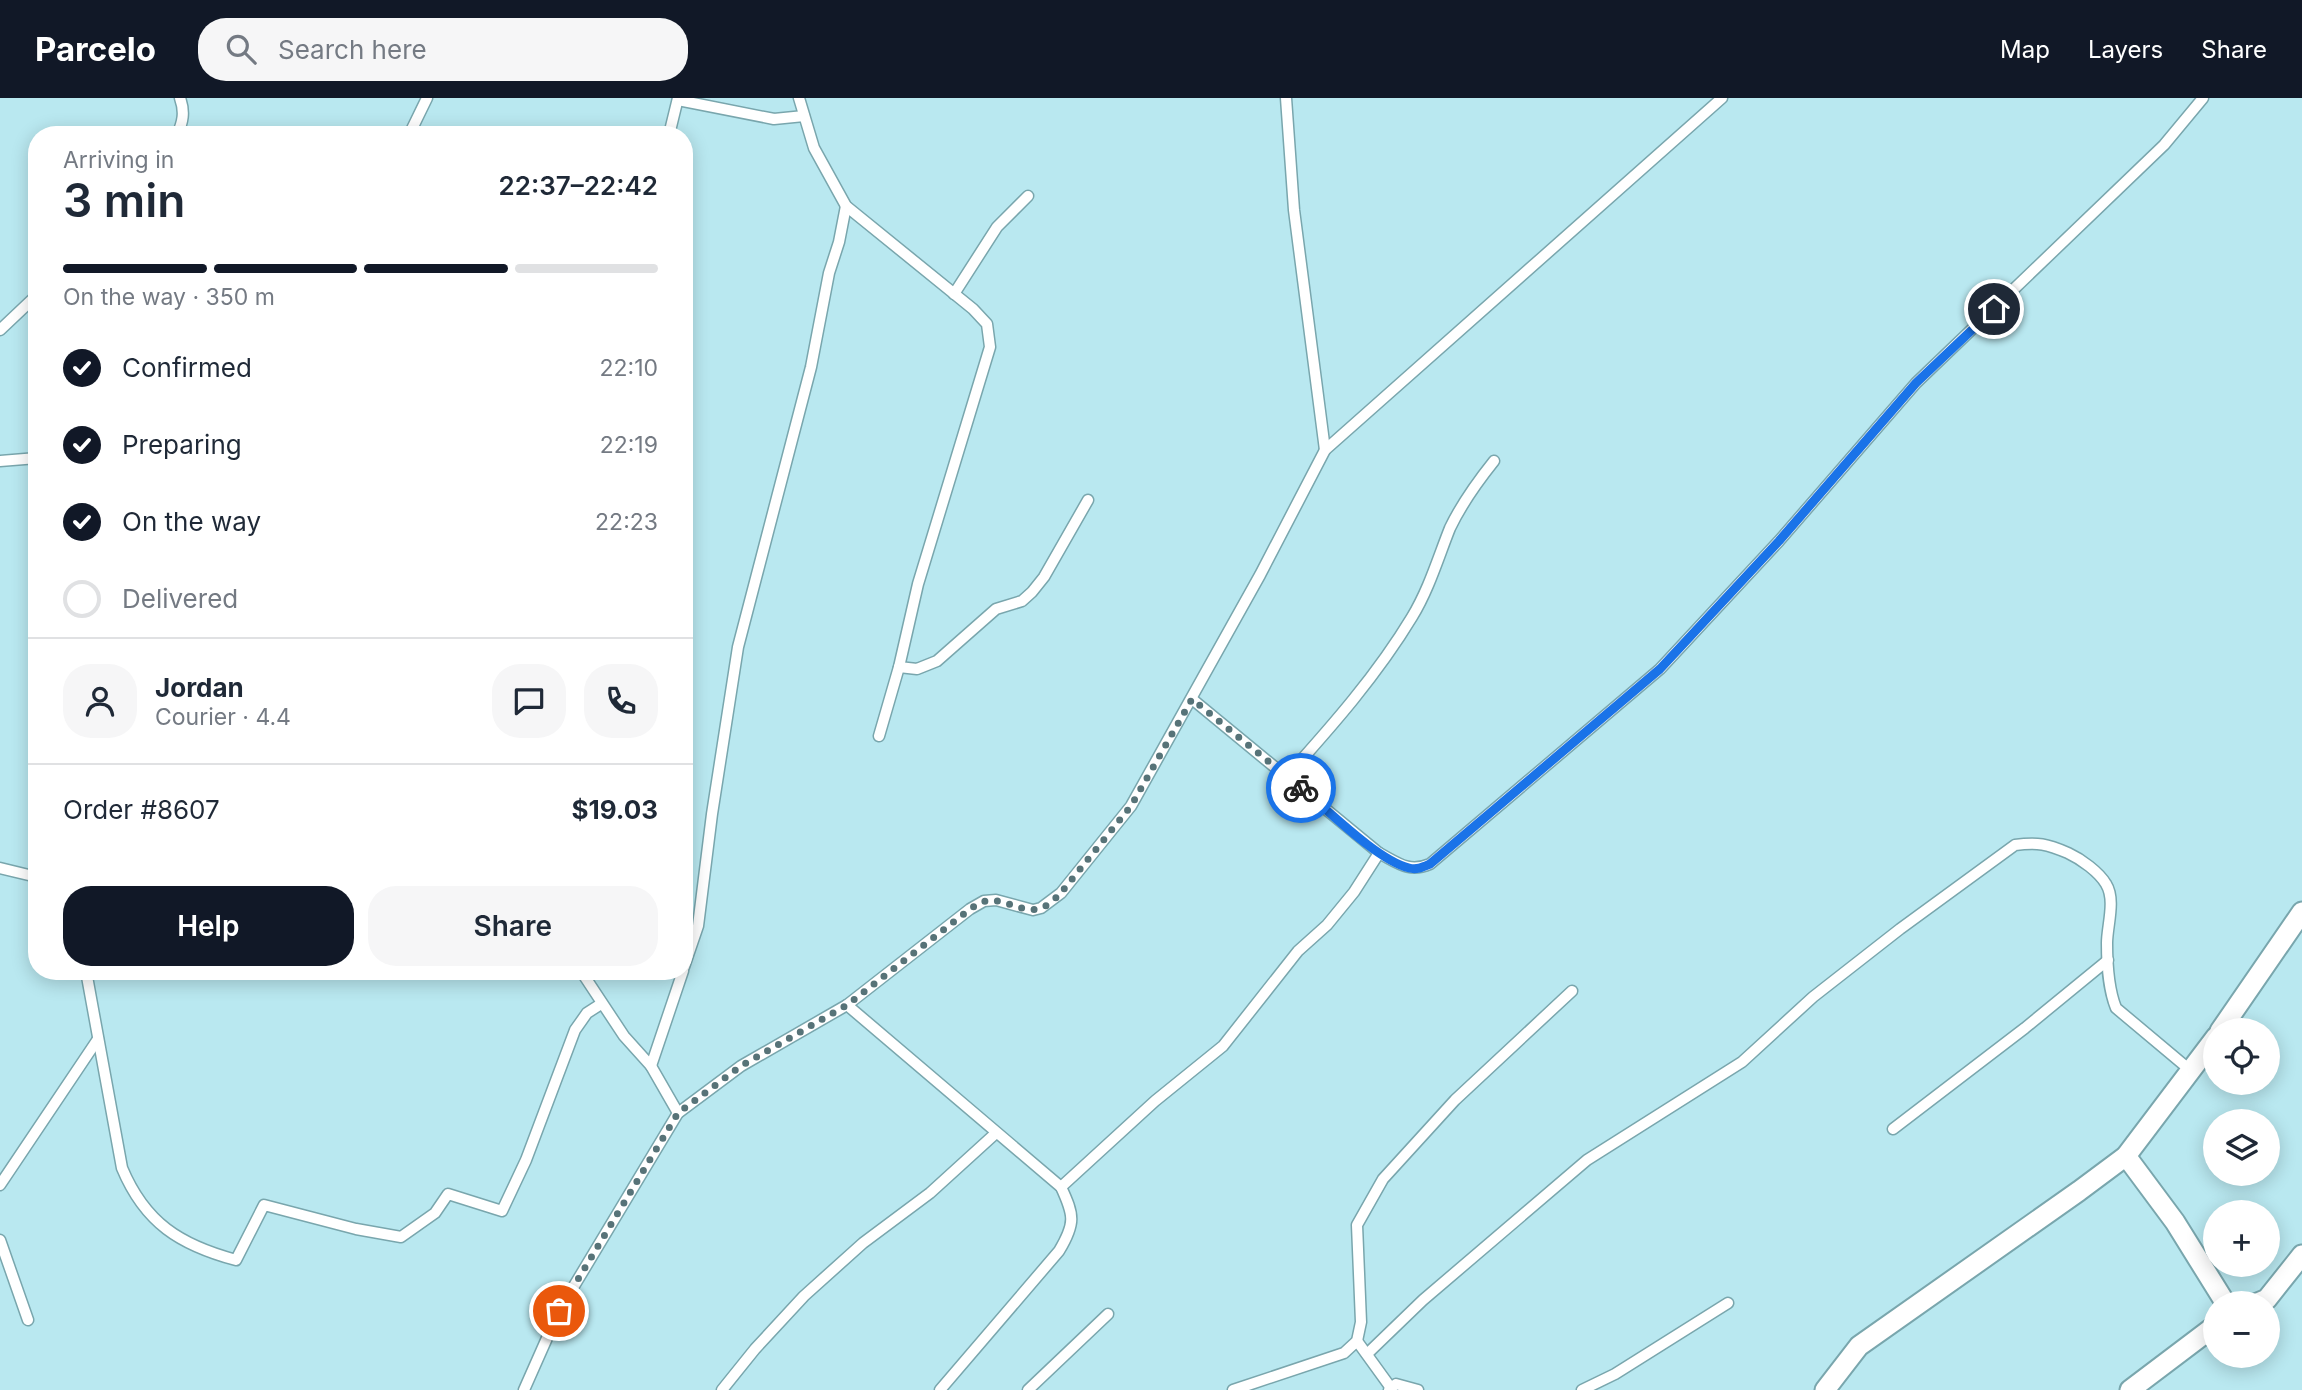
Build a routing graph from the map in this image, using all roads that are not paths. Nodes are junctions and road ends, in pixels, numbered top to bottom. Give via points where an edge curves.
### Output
1 (180, 98) edge
2 (427, 98) edge
3 (799, 98) edge
4 (1286, 98) edge
5 (1722, 98) edge
6 (2203, 98) edge
7 (678, 99) edge
8 (804, 116) junction
9 (181, 126) edge
10 (413, 126) edge
11 (671, 126) edge
12 (1028, 196) dead end
13 (846, 206) junction
14 (954, 293) junction
15 (28, 304) edge
16 (0, 330) edge
17 (1325, 450) junction
18 (28, 459) edge
19 (0, 461) edge
20 (1494, 461) dead end
21 (1088, 500) dead end
22 (899, 667) junction
23 (1192, 699) junction
24 (879, 736) dead end
25 (1287, 776) junction
26 (1379, 853) junction
27 (0, 867) edge
28 (28, 875) edge
29 (2302, 912) edge
30 (693, 940) edge
31 (2108, 960) junction
32 (88, 980) edge
33 (586, 980) edge
34 (679, 980) edge
35 (1572, 991) dead end
36 (601, 1004) junction
37 (847, 1005) junction
38 (2229, 1018) edge
39 (98, 1039) junction
40 (2203, 1054) edge
41 (650, 1066) junction
42 (2190, 1070) junction
43 (678, 1113) junction
44 (1893, 1129) dead end
45 (996, 1133) junction
46 (2126, 1156) junction
47 (0, 1185) edge
48 (1061, 1186) junction
49 (0, 1240) edge
50 (2302, 1255) edge
51 (2218, 1291) edge
52 (2273, 1291) edge
53 (1728, 1303) dead end
54 (1108, 1314) dead end
55 (27, 1320) dead end
56 (2203, 1335) edge
57 (1357, 1341) junction
58 (1367, 1354) junction
59 (1390, 1389) edge
60 (524, 1390) edge
61 (722, 1390) edge
62 (940, 1390) edge
63 (1028, 1390) edge
64 (1233, 1390) edge
65 (1418, 1390) edge
66 (1582, 1390) edge
67 (1825, 1390) edge
68 (2130, 1390) edge

1 - 9 lane
2 - 10 lane
3 - 8 lane
4 - 17 lane via 1294,211
5 - 17 lane
6 - 26 lane via 2164,145 1916,383 1660,669 1430,864 1408,868
7 - 8 lane via 774,119
7 - 11 lane
8 - 13 lane via 814,148
12 - 14 lane via 997,227
13 - 14 lane
13 - 30 lane via 811,367 738,647
14 - 22 lane via 987,324 990,347 918,584
15 - 16 lane
17 - 23 lane
18 - 19 lane
20 - 25 lane via 1451,526 1412,617 1350,706
21 - 22 lane via 1044,578 1022,601 996,609 937,661 917,669
22 - 24 lane
23 - 25 lane
23 - 37 lane via 1131,806 1060,894 1032,909 984,901
25 - 26 lane
26 - 48 lane via 1354,892 1298,951 1223,1046
27 - 28 lane
29 - 38 street
31 - 42 lane via 2110,995 2116,1008
31 - 44 lane
31 - 58 lane via 2111,917 2107,885 2079,858 2039,842 2015,845 1813,998 1742,1062 1587,1160
32 - 39 lane
33 - 36 lane
34 - 41 lane
35 - 57 lane via 1455,1100 1383,1180 1357,1225 1361,1322
36 - 39 lane via 587,1013 575,1030 502,1211 448,1194 435,1213 401,1237 264,1205 236,1260 202,1251 181,1239 146,1211 132,1191 122,1168
36 - 41 lane
37 - 43 lane via 741,1066
37 - 45 lane
39 - 47 lane
40 - 42 street
41 - 43 lane
42 - 46 street
43 - 60 lane via 559,1311
45 - 48 lane
45 - 61 lane via 804,1296
46 - 51 street
46 - 67 street via 1859,1346
48 - 62 lane via 1073,1220 1059,1251
49 - 55 lane
50 - 52 street
53 - 66 lane
54 - 63 lane
56 - 68 street
57 - 58 lane
57 - 64 lane via 1343,1353
58 - 59 lane
59 - 65 lane via 1396,1384

